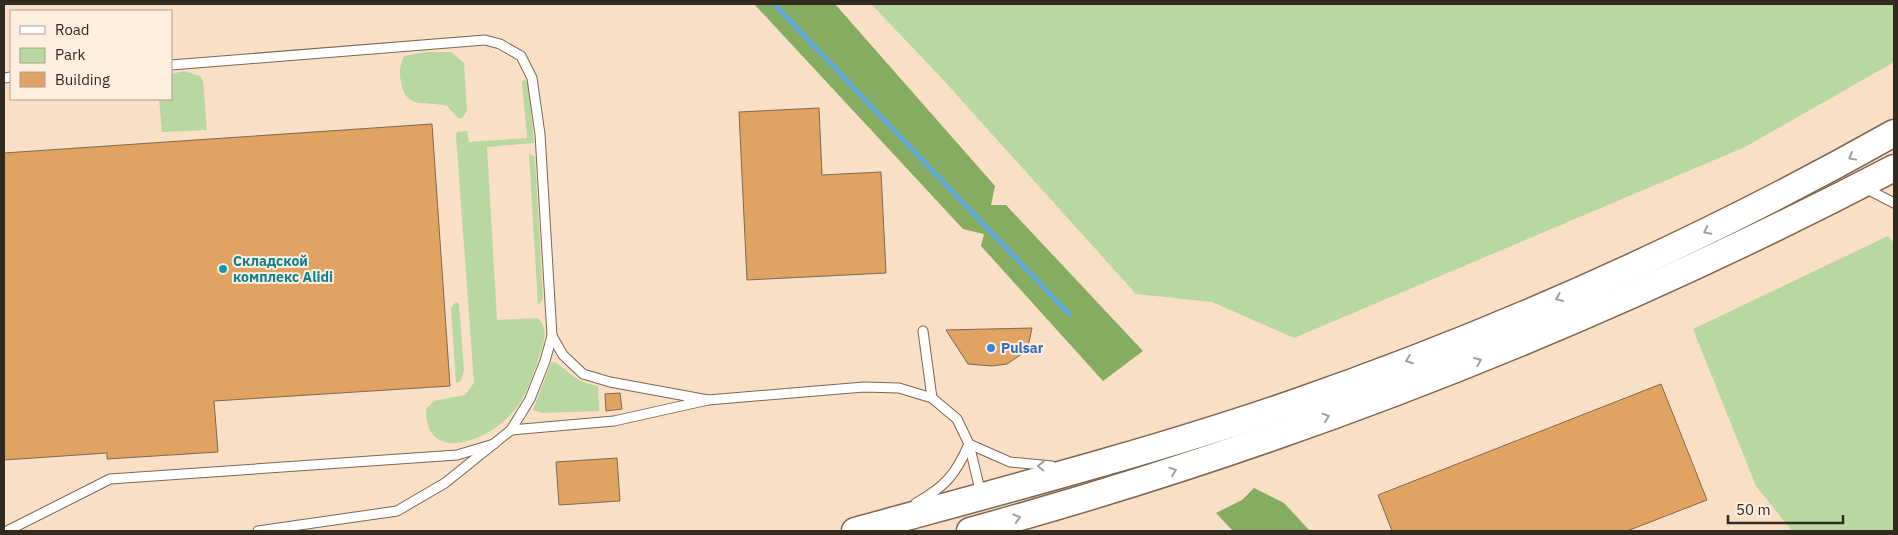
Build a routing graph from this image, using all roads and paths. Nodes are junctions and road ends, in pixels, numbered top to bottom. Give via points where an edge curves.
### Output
1 (172, 64) edge
2 (1894, 134) edge
3 (1894, 168) edge
4 (1860, 186) junction
5 (1894, 203) edge
6 (923, 331) dead end
7 (552, 336) junction
8 (932, 398) junction
9 (708, 400) junction
10 (511, 430) junction
11 (494, 444) junction
12 (970, 444) junction
13 (1158, 446) junction
14 (982, 496) junction
15 (979, 529) edge
16 (7, 531) edge
17 (258, 531) edge
18 (849, 531) edge
19 (855, 531) edge

1 - 7 lane via 485,40 500,44 520,56 532,78 540,134
2 -> 13 main road via 1645,262 1436,350 1290,404
3 - 4 main road
4 - 5 lane
15 -> 4 main road via 1141,482 1446,374 1663,282
6 - 8 lane
7 - 9 lane via 563,355 583,374
7 - 10 lane via 530,399
8 - 9 lane via 899,388 864,387
8 - 12 lane via 957,420
9 - 10 lane via 614,421
10 - 11 lane
11 - 16 lane via 457,455 110,479
11 - 17 lane via 445,483 397,511
13 -> 12 lane via 1054,466 1034,466 1010,462
12 - 14 lane
12 - 18 lane via 957,470 937,492
13 - 14 main road
14 - 15 main road
14 - 19 main road

